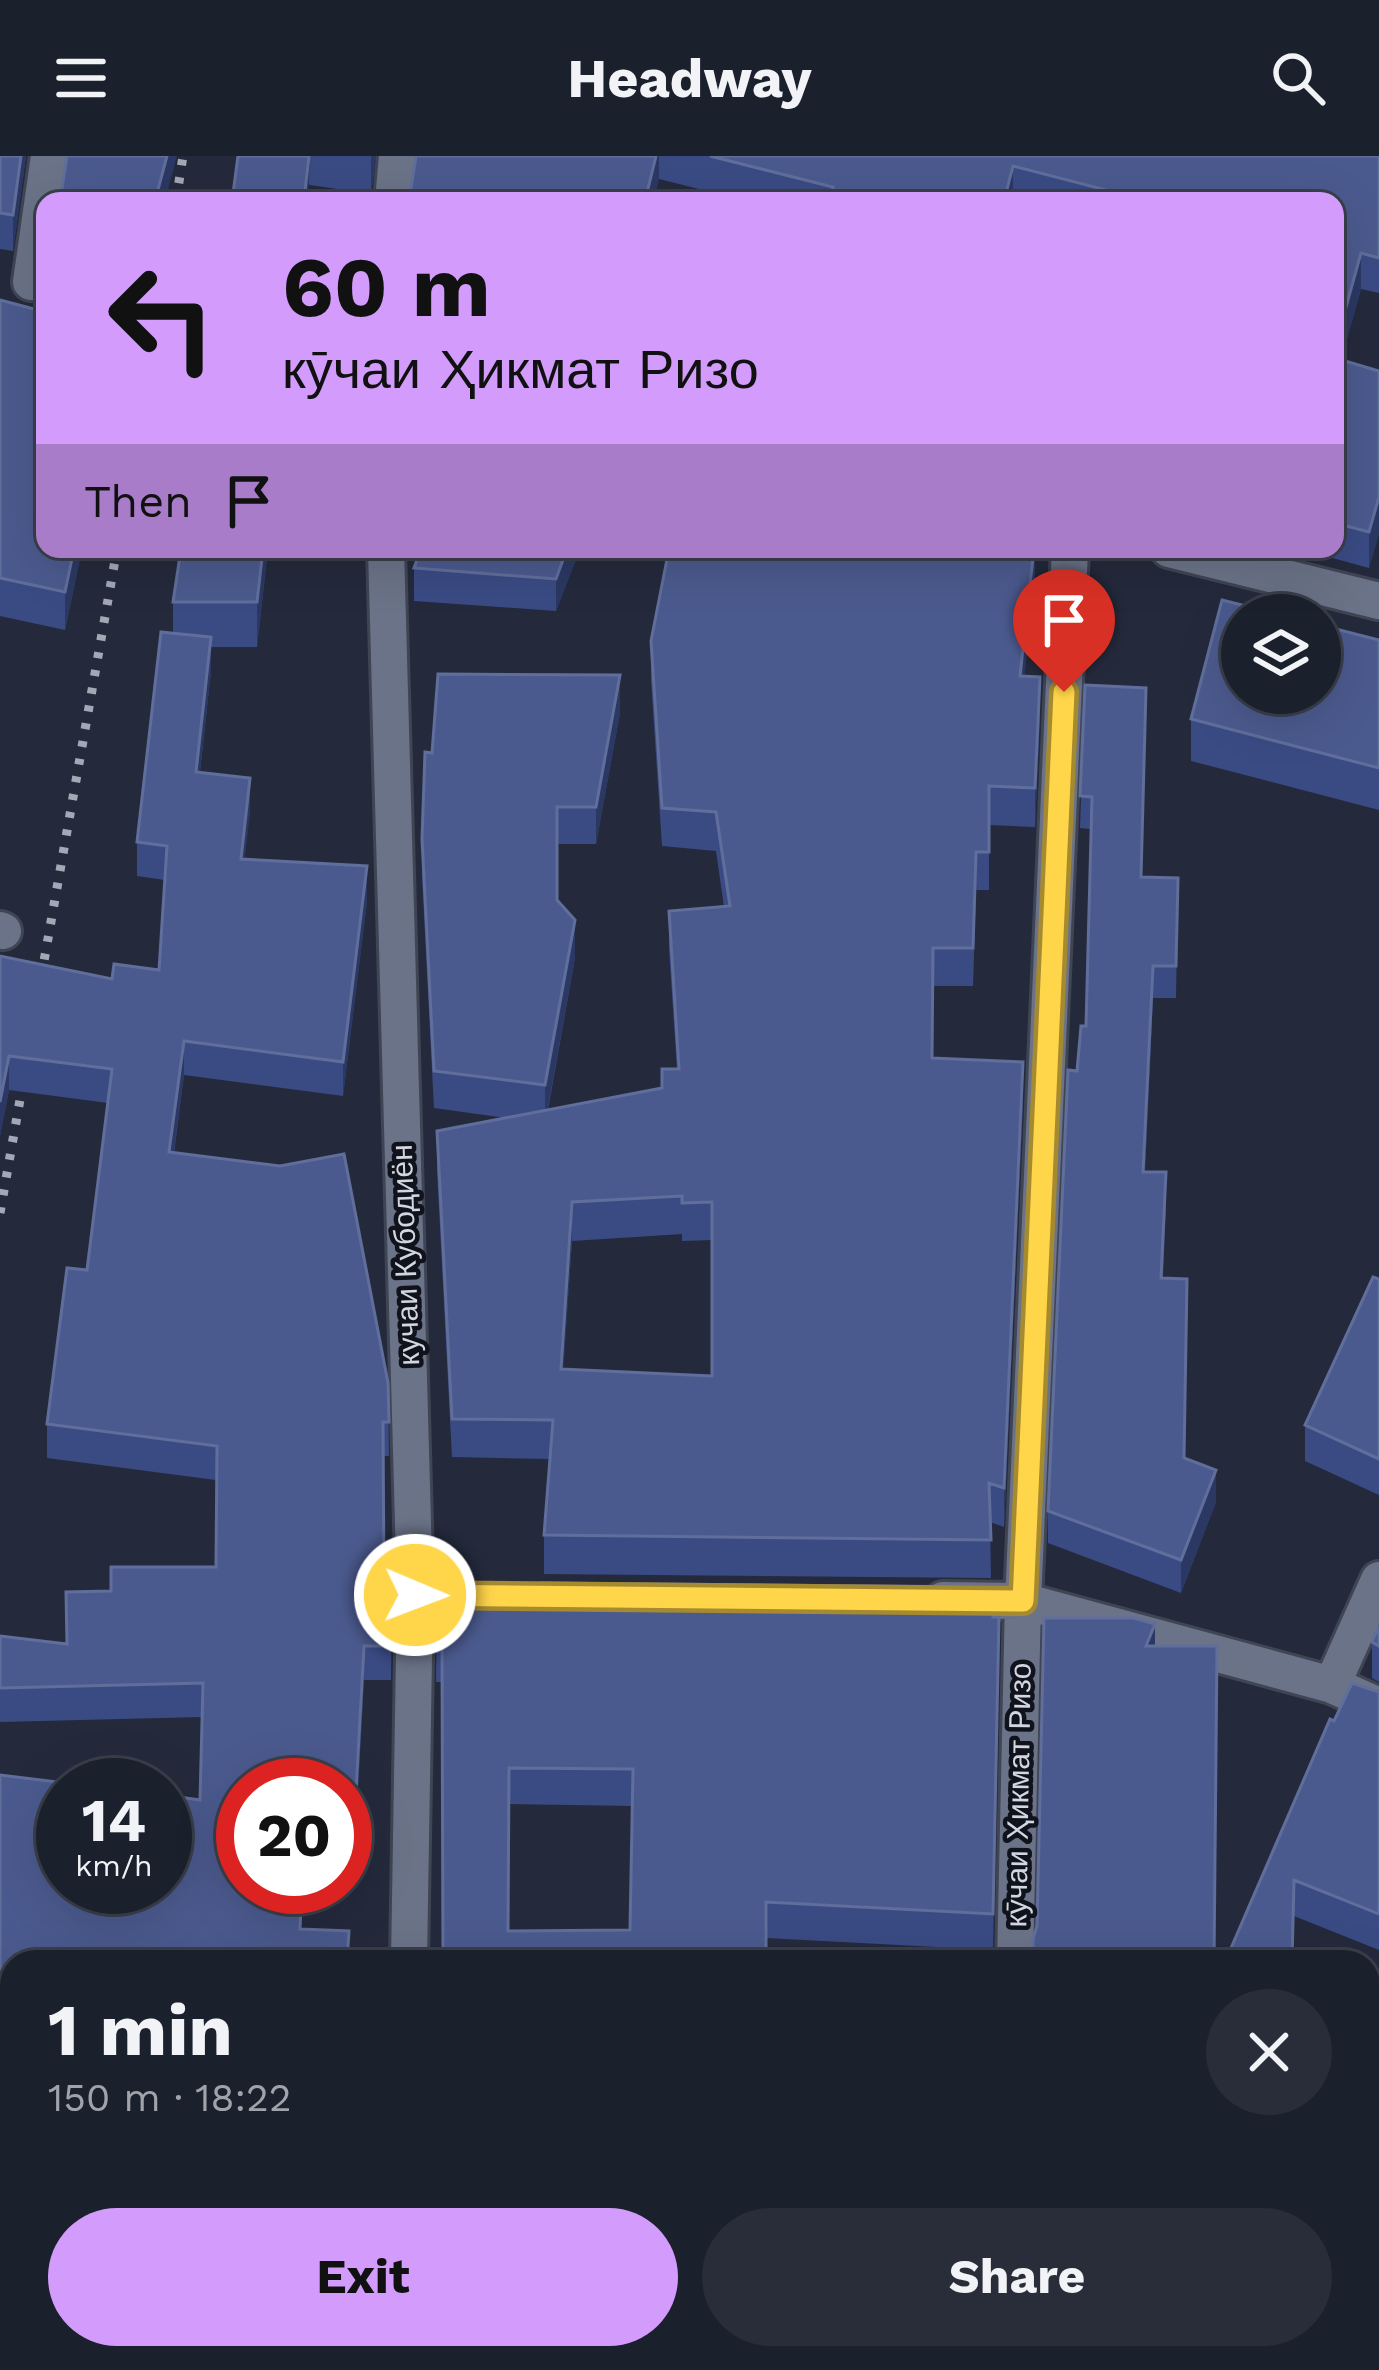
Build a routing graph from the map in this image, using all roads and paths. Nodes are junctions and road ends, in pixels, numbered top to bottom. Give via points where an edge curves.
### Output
1 (50, 156) edge
2 (397, 156) edge
3 (43, 192) edge
4 (394, 192) edge
5 (36, 226) edge
6 (25, 281) edge
7 (386, 558) edge
8 (1070, 558) edge
9 (1205, 558) edge
10 (1379, 601) edge
11 (1379, 1580) edge
12 (906, 1600) edge
13 (1023, 1601) junction
14 (1332, 1685) junction
15 (1379, 1706) edge
16 (410, 1950) edge
17 (1015, 1950) edge

1 - 3 street
2 - 4 street
5 - 6 street
7 - 16 street, кучаи Кубодиён via 427,1595
8 - 13 street, кӯчаи Ҳикмат Ризо
9 - 10 street
11 - 14 street
12 - 13 street
13 - 14 street
13 - 17 street, кӯчаи Ҳикмат Ризо
14 - 15 street

